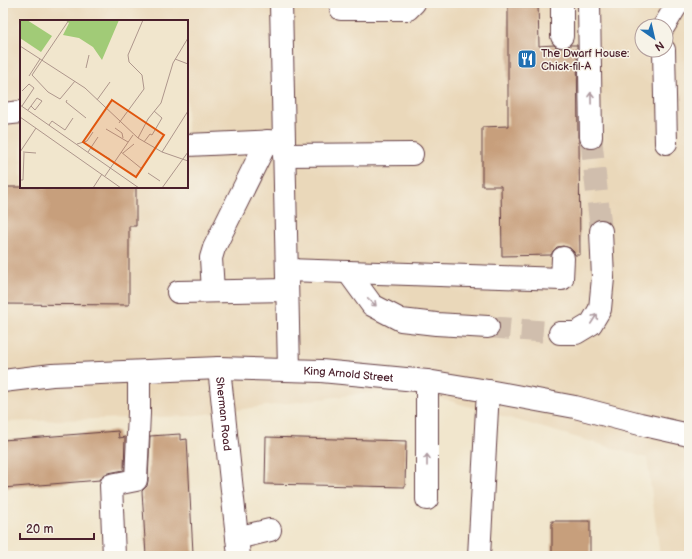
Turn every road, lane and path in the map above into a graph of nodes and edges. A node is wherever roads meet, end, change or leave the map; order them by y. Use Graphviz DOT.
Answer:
graph roads {
  1 [pos="281,3"];
  2 [pos="414,3"];
  3 [pos="562,3"];
  4 [pos="589,3"];
  5 [pos="678,3"];
  6 [pos="341,9"];
  7 [pos="669,18"];
  8 [pos="562,36"];
  9 [pos="664,58"];
  10 [pos="20,112"];
  11 [pos="3,114"];
  12 [pos="591,137"];
  13 [pos="666,143"];
  14 [pos="188,145"];
  15 [pos="278,146"];
  16 [pos="412,154"];
  17 [pos="601,231"];
  18 [pos="563,258"];
  19 [pos="348,272"];
  20 [pos="287,280"];
  21 [pos="213,290"];
  22 [pos="178,292"];
  23 [pos="488,326"];
  24 [pos="560,333"];
  25 [pos="220,368"];
  26 [pos="289,370"];
  27 [pos="139,372"];
  28 [pos="3,381"];
  29 [pos="427,381"];
  30 [pos="488,391"];
  31 [pos="689,436"];
  32 [pos="427,499"];
  33 [pos="270,530"];
  34 [pos="238,547"];
  35 [pos="114,556"];
  36 [pos="479,556"];
  1 -- 15 [label="street"];
  2 -- 6 [label="street"];
  3 -- 8 [label="street"];
  12 -- 4 [label="street, one-way"];
  5 -- 7 [label="street"];
  9 -- 13 [label="street"];
  10 -- 11 [label="street"];
  14 -- 15 [label="street"];
  15 -- 16 [label="street"];
  15 -- 20 [label="street"];
  15 -- 21 [label="street"];
  24 -- 17 [label="street, one-way"];
  18 -- 19 [label="street"];
  19 -- 20 [label="street"];
  19 -- 23 [label="street, one-way"];
  20 -- 21 [label="street"];
  20 -- 26 [label="street"];
  21 -- 22 [label="street"];
  25 -- 26 [label="street, King Arnold Street"];
  25 -- 27 [label="street, King Arnold Street"];
  25 -- 34 [label="street, Sherman Road"];
  26 -- 29 [label="street, King Arnold Street"];
  27 -- 28 [label="street, King Arnold Street"];
  27 -- 35 [label="street"];
  29 -- 30 [label="street, King Arnold Street"];
  32 -- 29 [label="street, one-way"];
  30 -- 31 [label="street, King Arnold Street"];
  30 -- 36 [label="street"];
  33 -- 34 [label="street"];
}
